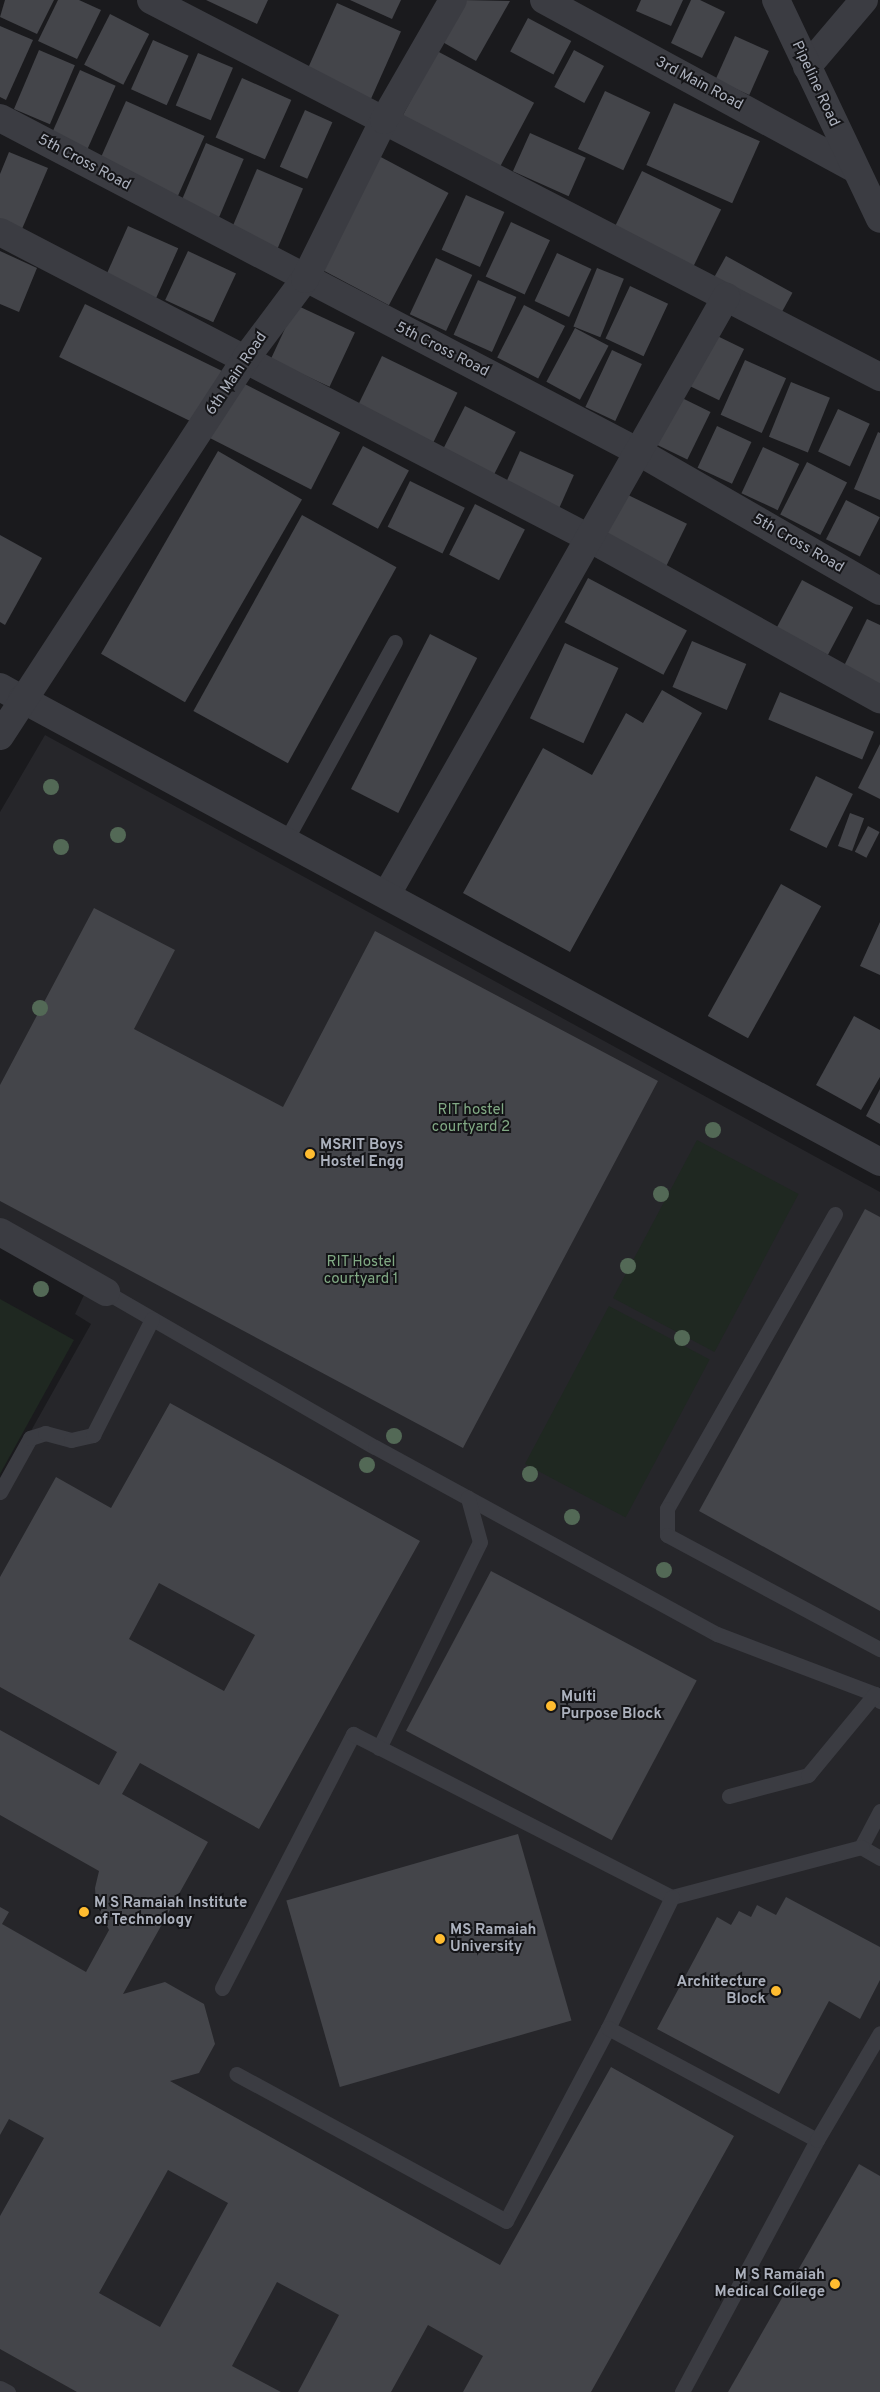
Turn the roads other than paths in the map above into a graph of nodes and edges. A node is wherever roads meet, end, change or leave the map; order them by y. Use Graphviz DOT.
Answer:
graph roads {
  1 [pos="151,0"];
  2 [pos="453,0"];
  3 [pos="544,0"];
  4 [pos="776,0"];
  5 [pos="864,0"];
  6 [pos="807,67"];
  7 [pos="0,118"];
  8 [pos="384,120"];
  9 [pos="854,168"];
  10 [pos="880,219"];
  11 [pos="0,232"];
  12 [pos="305,279"];
  13 [pos="726,297"];
  14 [pos="246,358"];
  15 [pos="880,377"];
  16 [pos="638,452"];
  17 [pos="589,538"];
  18 [pos="880,591"];
  19 [pos="395,642"];
  20 [pos="11,693"];
  21 [pos="880,699"];
  22 [pos="2,729"];
  23 [pos="286,840"];
  24 [pos="387,894"];
  25 [pos="880,1162"];
  26 [pos="835,1214"];
  27 [pos="0,1232"];
  28 [pos="106,1292"];
  29 [pos="152,1319"];
  30 [pos="0,1492"];
  31 [pos="468,1498"];
  32 [pos="880,1649"];
  33 [pos="878,1698"];
  34 [pos="379,1748"];
  35 [pos="729,1796"];
  36 [pos="880,1811"];
  37 [pos="861,1847"];
  38 [pos="880,1858"];
  39 [pos="672,1897"];
  40 [pos="222,1988"];
  41 [pos="608,2028"];
  42 [pos="880,2033"];
  43 [pos="236,2074"];
  44 [pos="817,2140"];
  45 [pos="0,2388"];
  46 [pos="8,2392"];
  47 [pos="682,2392"];
  1 -- 8 [label="street"];
  2 -- 8 [label="street, 6th Main Road"];
  3 -- 9 [label="street, 3rd Main Road"];
  4 -- 6 [label="street, Pipeline Road"];
  5 -- 6 [label="street"];
  6 -- 9 [label="street, Pipeline Road"];
  7 -- 12 [label="street, 5th Cross Road"];
  8 -- 12 [label="street, 6th Main Road"];
  8 -- 13 [label="street"];
  9 -- 10 [label="street, Pipeline Road"];
  11 -- 14 [label="street"];
  12 -- 14 [label="street, 6th Main Road"];
  12 -- 16 [label="street, 5th Cross Road"];
  13 -- 15 [label="street"];
  13 -- 16 [label="street"];
  14 -- 17 [label="street"];
  14 -- 20 [label="street, 6th Main Road"];
  16 -- 17 [label="street"];
  16 -- 18 [label="street, 5th Cross Road"];
  17 -- 21 [label="street"];
  17 -- 24 [label="street"];
  19 -- 23 [label="lane"];
  20 -- 22 [label="street, 6th Main Road"];
  20 -- 23 [label="street"];
  23 -- 24 [label="street"];
  24 -- 25 [label="street"];
  26 -- 32 [label="lane"];
  27 -- 28 [label="street"];
  28 -- 29 [label="lane"];
  29 -- 30 [label="lane"];
  29 -- 31 [label="lane"];
  31 -- 33 [label="lane"];
  31 -- 34 [label="lane"];
  33 -- 35 [label="lane"];
  34 -- 39 [label="lane"];
  34 -- 40 [label="lane"];
  36 -- 37 [label="lane"];
  37 -- 38 [label="lane"];
  37 -- 39 [label="lane"];
  39 -- 41 [label="lane"];
  41 -- 43 [label="lane"];
  41 -- 44 [label="lane"];
  42 -- 44 [label="lane"];
  44 -- 47 [label="lane"];
  45 -- 46 [label="lane"];
}
